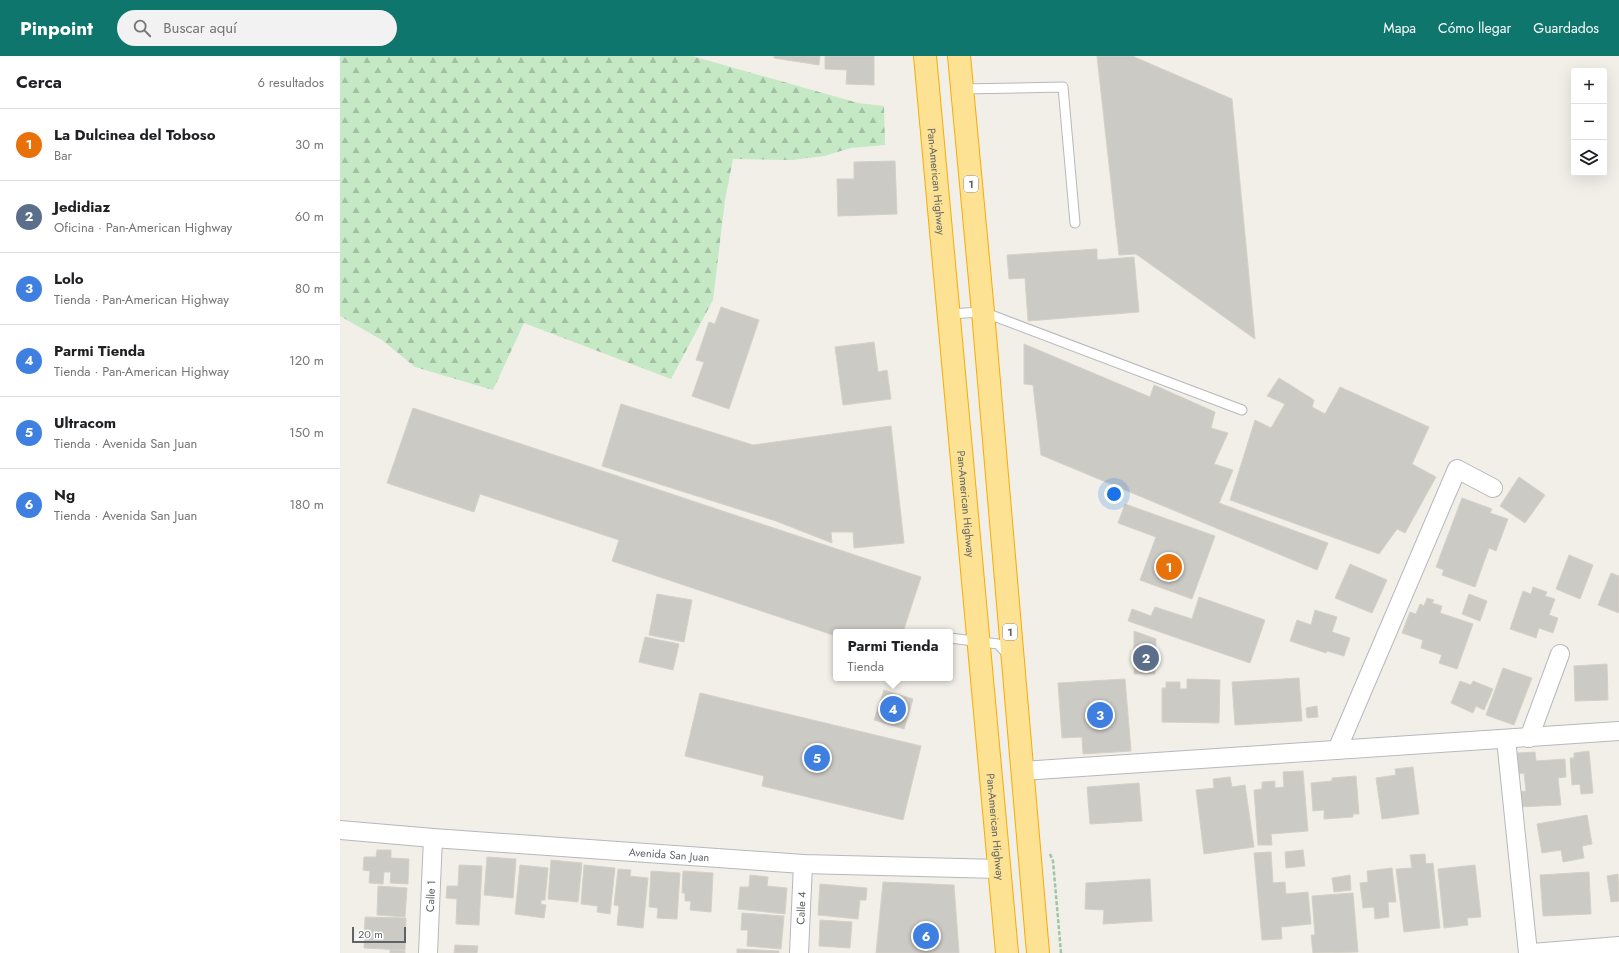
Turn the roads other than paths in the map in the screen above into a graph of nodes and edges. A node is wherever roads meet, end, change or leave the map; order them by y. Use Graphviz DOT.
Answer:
graph roads {
  1 [pos="924,56"];
  2 [pos="959,56"];
  3 [pos="962,89"];
  4 [pos="1075,223"];
  5 [pos="983,312"];
  6 [pos="948,314"];
  7 [pos="1242,410"];
  8 [pos="1493,488"];
  9 [pos="953,638"];
  10 [pos="979,640"];
  11 [pos="1560,654"];
  12 [pos="1012,659"];
  13 [pos="1619,731"];
  14 [pos="1529,738"];
  15 [pos="1506,739"];
  16 [pos="1337,750"];
  17 [pos="1022,771"];
  18 [pos="340,830"];
  19 [pos="433,838"];
  20 [pos="803,864"];
  21 [pos="999,869"];
  22 [pos="1002,894"];
  23 [pos="1619,946"];
  24 [pos="428,953"];
  25 [pos="799,953"];
  26 [pos="1007,953"];
  27 [pos="1018,953"];
  28 [pos="1038,953"];
  29 [pos="1528,953"];
  30 [pos="1532,953"];
  1 -- 6 [label="highway, Pan-American Highway"];
  2 -- 3 [label="highway, 1"];
  3 -- 4 [label="lane"];
  3 -- 5 [label="highway, 1"];
  5 -- 6 [label="lane"];
  5 -- 7 [label="lane"];
  5 -- 12 [label="highway, 1"];
  6 -- 10 [label="highway, Pan-American Highway"];
  8 -- 16 [label="street"];
  9 -- 10 [label="lane"];
  10 -- 12 [label="lane"];
  10 -- 21 [label="highway, Pan-American Highway"];
  11 -- 14 [label="street"];
  12 -- 17 [label="highway, 1"];
  13 -- 14 [label="street"];
  14 -- 15 [label="street"];
  15 -- 16 [label="street"];
  15 -- 29 [label="street"];
  16 -- 17 [label="street"];
  17 -- 28 [label="highway, 1"];
  18 -- 19 [label="street, Avenida San Juan"];
  19 -- 20 [label="street, Avenida San Juan"];
  19 -- 24 [label="street, Calle 1"];
  20 -- 21 [label="street, Avenida San Juan"];
  20 -- 25 [label="street, Calle 4"];
  21 -- 22 [label="highway, Pan-American Highway"];
  22 -- 26 [label="highway, Pan-American Highway"];
  22 -- 27 [label="highway"];
  23 -- 30 [label="street"];
}
